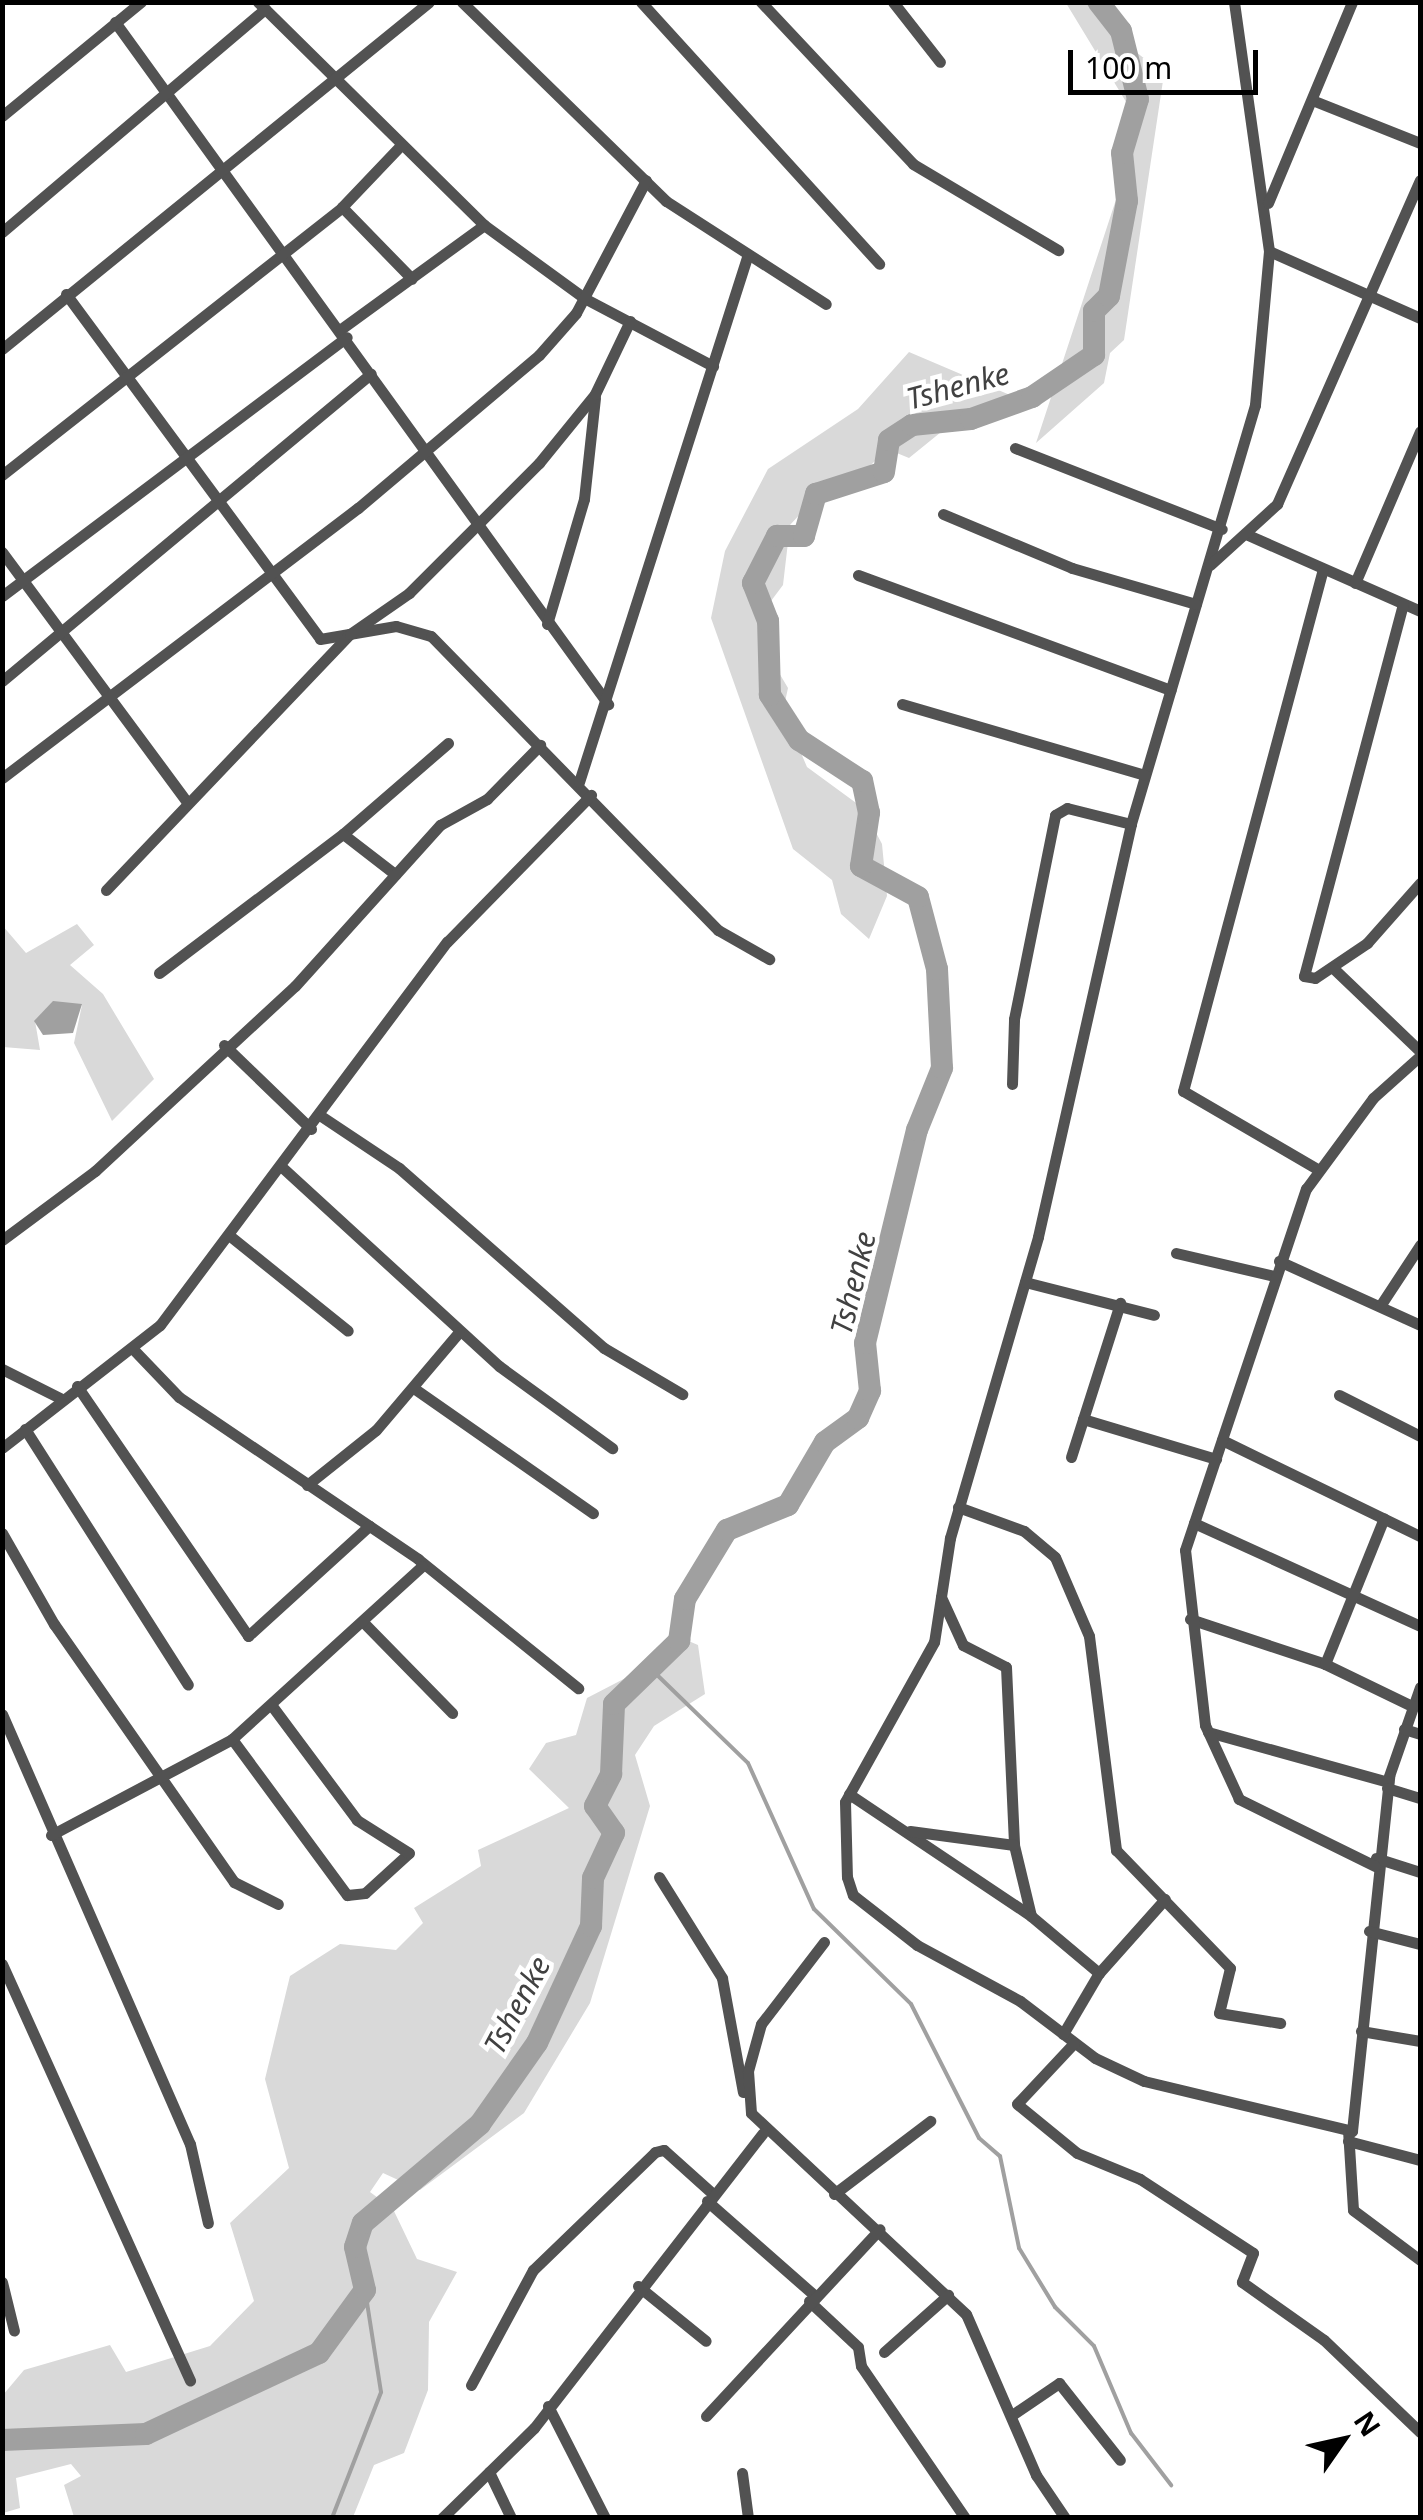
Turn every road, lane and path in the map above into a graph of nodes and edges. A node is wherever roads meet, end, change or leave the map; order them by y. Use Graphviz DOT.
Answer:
graph roads {
  1 [pos="141,2"];
  2 [pos="462,2"];
  3 [pos="641,2"];
  4 [pos="761,2"];
  5 [pos="893,2"];
  6 [pos="1234,2"];
  7 [pos="1352,2"];
  8 [pos="426,4"];
  9 [pos="262,6"];
  10 [pos="115,22"];
  11 [pos="940,62"];
  12 [pos="334,80"];
  13 [pos="172,95"];
  14 [pos="1312,100"];
  15 [pos="2,116"];
  16 [pos="1420,143"];
  17 [pos="401,145"];
  18 [pos="226,172"];
  19 [pos="646,180"];
  20 [pos="1420,180"];
  21 [pos="1266,206"];
  22 [pos="342,207"];
  23 [pos="1406,215"];
  24 [pos="1420,221"];
  25 [pos="484,225"];
  26 [pos="2,232"];
  27 [pos="286,248"];
  28 [pos="1058,250"];
  29 [pos="1268,250"];
  30 [pos="748,254"];
  31 [pos="879,264"];
  32 [pos="412,279"];
  33 [pos="66,294"];
  34 [pos="1373,296"];
  35 [pos="584,298"];
  36 [pos="826,304"];
  37 [pos="1420,318"];
  38 [pos="630,321"];
  39 [pos="344,333"];
  40 [pos="2,348"];
  41 [pos="713,366"];
  42 [pos="372,374"];
  43 [pos="119,377"];
  44 [pos="595,394"];
  45 [pos="1420,431"];
  46 [pos="1015,448"];
  47 [pos="424,452"];
  48 [pos="181,460"];
  49 [pos="2,475"];
  50 [pos="216,507"];
  51 [pos="943,514"];
  52 [pos="478,528"];
  53 [pos="1222,530"];
  54 [pos="1248,535"];
  55 [pos="2,552"];
  56 [pos="1207,567"];
  57 [pos="1324,569"];
  58 [pos="858,575"];
  59 [pos="269,576"];
  60 [pos="22,582"];
  61 [pos="1355,584"];
  62 [pos="2,596"];
  63 [pos="1196,604"];
  64 [pos="1403,604"];
  65 [pos="1420,610"];
  66 [pos="547,624"];
  67 [pos="58,632"];
  68 [pos="350,634"];
  69 [pos="2,681"];
  70 [pos="1171,690"];
  71 [pos="107,703"];
  72 [pos="608,704"];
  73 [pos="902,704"];
  74 [pos="448,744"];
  75 [pos="540,745"];
  76 [pos="1145,774"];
  77 [pos="2,778"];
  78 [pos="578,782"];
  79 [pos="591,795"];
  80 [pos="186,802"];
  81 [pos="1131,824"];
  82 [pos="342,834"];
  83 [pos="396,874"];
  84 [pos="1420,883"];
  85 [pos="106,890"];
  86 [pos="769,958"];
  87 [pos="1333,968"];
  88 [pos="158,973"];
  89 [pos="224,1045"];
  90 [pos="1420,1054"];
  91 [pos="1012,1084"];
  92 [pos="321,1116"];
  93 [pos="311,1129"];
  94 [pos="284,1168"];
  95 [pos="1319,1170"];
  96 [pos="230,1236"];
  97 [pos="2,1240"];
  98 [pos="1420,1245"];
  99 [pos="1176,1253"];
  100 [pos="1279,1261"];
  101 [pos="1274,1276"];
  102 [pos="1024,1282"];
  103 [pos="1120,1302"];
  104 [pos="1380,1306"];
  105 [pos="1154,1315"];
  106 [pos="1420,1326"];
  107 [pos="348,1331"];
  108 [pos="459,1332"];
  109 [pos="132,1348"];
  110 [pos="2,1369"];
  111 [pos="77,1386"];
  112 [pos="415,1389"];
  113 [pos="682,1394"];
  114 [pos="1339,1395"];
  115 [pos="60,1398"];
  116 [pos="1082,1419"];
  117 [pos="24,1429"];
  118 [pos="1420,1436"];
  119 [pos="1222,1440"];
  120 [pos="2,1448"];
  121 [pos="612,1448"];
  122 [pos="1070,1457"];
  123 [pos="1216,1459"];
  124 [pos="307,1485"];
  125 [pos="958,1507"];
  126 [pos="593,1513"];
  127 [pos="1384,1518"];
  128 [pos="1194,1522"];
  129 [pos="369,1526"];
  130 [pos="2,1533"];
  131 [pos="1420,1536"];
  132 [pos="422,1566"];
  133 [pos="940,1592"];
  134 [pos="1353,1594"];
  135 [pos="1190,1618"];
  136 [pos="364,1623"];
  137 [pos="1420,1626"];
  138 [pos="1325,1664"];
  139 [pos="188,1685"];
  140 [pos="1420,1687"];
  141 [pos="578,1688"];
  142 [pos="272,1706"];
  143 [pos="1412,1706"];
  144 [pos="452,1713"];
  145 [pos="2,1714"];
  146 [pos="1404,1729"];
  147 [pos="1208,1732"];
  148 [pos="1420,1734"];
  149 [pos="232,1738"];
  150 [pos="160,1776"];
  151 [pos="1388,1785"];
  152 [pos="849,1794"];
  153 [pos="1420,1798"];
  154 [pos="910,1832"];
  155 [pos="50,1835"];
  156 [pos="1014,1845"];
  157 [pos="1376,1862"];
  158 [pos="1420,1872"];
  159 [pos="658,1877"];
  160 [pos="1165,1898"];
  161 [pos="278,1904"];
  162 [pos="1032,1916"];
  163 [pos="1370,1931"];
  164 [pos="824,1942"];
  165 [pos="1420,1944"];
  166 [pos="2,1964"];
  167 [pos="1098,1973"];
  168 [pos="1280,2024"];
  169 [pos="1361,2031"];
  170 [pos="1063,2034"];
  171 [pos="1420,2041"];
  172 [pos="1074,2043"];
  173 [pos="751,2113"];
  174 [pos="930,2120"];
  175 [pos="763,2132"];
  176 [pos="1348,2135"];
  177 [pos="1420,2160"];
  178 [pos="834,2194"];
  179 [pos="710,2197"];
  180 [pos="208,2222"];
  181 [pos="880,2229"];
  182 [pos="1420,2260"];
  183 [pos="2,2282"];
  184 [pos="638,2286"];
  185 [pos="948,2295"];
  186 [pos="812,2298"];
  187 [pos="14,2331"];
  188 [pos="706,2341"];
  189 [pos="884,2352"];
  190 [pos="190,2381"];
  191 [pos="471,2385"];
  192 [pos="548,2406"];
  193 [pos="1012,2415"];
  194 [pos="706,2416"];
  195 [pos="1420,2432"];
  196 [pos="1120,2460"];
  197 [pos="489,2472"];
  198 [pos="742,2474"];
  199 [pos="442,2518"];
  200 [pos="510,2518"];
  201 [pos="604,2518"];
  202 [pos="748,2518"];
  203 [pos="965,2518"];
  204 [pos="1065,2518"];
  1 -- 10 [label="street"];
  2 -- 19 [label="street"];
  3 -- 31 [label="street"];
  4 -- 28 [label="street"];
  5 -- 11 [label="street"];
  6 -- 21 [label="street"];
  7 -- 14 [label="street"];
  8 -- 12 [label="street"];
  9 -- 12 [label="street"];
  9 -- 13 [label="street"];
  10 -- 13 [label="street"];
  10 -- 15 [label="street"];
  12 -- 17 [label="street"];
  12 -- 18 [label="street"];
  13 -- 18 [label="street"];
  13 -- 26 [label="street"];
  14 -- 16 [label="street"];
  14 -- 21 [label="street"];
  17 -- 22 [label="street"];
  17 -- 25 [label="street"];
  18 -- 27 [label="street"];
  18 -- 33 [label="street"];
  19 -- 30 [label="street"];
  19 -- 35 [label="street"];
  20 -- 23 [label="street"];
  21 -- 29 [label="street"];
  22 -- 27 [label="street"];
  22 -- 32 [label="street"];
  23 -- 24 [label="street"];
  23 -- 34 [label="street"];
  25 -- 32 [label="street"];
  25 -- 35 [label="street"];
  27 -- 39 [label="street"];
  27 -- 43 [label="street"];
  29 -- 34 [label="street"];
  29 -- 53 [label="street"];
  30 -- 36 [label="street"];
  30 -- 41 [label="street"];
  32 -- 39 [label="street"];
  33 -- 40 [label="street"];
  33 -- 43 [label="street"];
  34 -- 37 [label="street"];
  34 -- 54 [label="street"];
  35 -- 38 [label="street"];
  35 -- 47 [label="street"];
  38 -- 41 [label="street"];
  38 -- 44 [label="street"];
  39 -- 42 [label="street"];
  39 -- 48 [label="street"];
  41 -- 72 [label="street"];
  42 -- 47 [label="street"];
  42 -- 50 [label="street"];
  43 -- 48 [label="street"];
  43 -- 49 [label="street"];
  44 -- 52 [label="street"];
  44 -- 66 [label="street"];
  45 -- 61 [label="street"];
  46 -- 53 [label="street"];
  47 -- 52 [label="street"];
  47 -- 59 [label="street"];
  48 -- 50 [label="street"];
  48 -- 60 [label="street"];
  50 -- 59 [label="street"];
  50 -- 67 [label="street"];
  51 -- 63 [label="street"];
  52 -- 66 [label="street"];
  52 -- 68 [label="street"];
  53 -- 56 [label="street"];
  54 -- 56 [label="street"];
  54 -- 57 [label="street"];
  55 -- 60 [label="street"];
  56 -- 63 [label="street"];
  57 -- 61 [label="street"];
  57 -- 95 [label="street"];
  58 -- 70 [label="street"];
  59 -- 68 [label="street"];
  59 -- 71 [label="street"];
  60 -- 62 [label="street"];
  60 -- 67 [label="street"];
  61 -- 64 [label="street"];
  63 -- 70 [label="street"];
  64 -- 65 [label="street"];
  64 -- 87 [label="street"];
  66 -- 72 [label="street"];
  67 -- 69 [label="street"];
  67 -- 71 [label="street"];
  68 -- 75 [label="street"];
  68 -- 80 [label="street"];
  70 -- 76 [label="street"];
  71 -- 77 [label="street"];
  71 -- 80 [label="street"];
  72 -- 78 [label="street"];
  73 -- 76 [label="street"];
  74 -- 82 [label="street"];
  75 -- 78 [label="street"];
  75 -- 83 [label="street"];
  76 -- 81 [label="street"];
  78 -- 79 [label="street"];
  79 -- 86 [label="street"];
  79 -- 92 [label="street"];
  80 -- 85 [label="street"];
  81 -- 91 [label="street"];
  81 -- 102 [label="street"];
  82 -- 83 [label="street"];
  82 -- 88 [label="street"];
  83 -- 89 [label="street"];
  84 -- 87 [label="street"];
  87 -- 90 [label="street"];
  89 -- 93 [label="street"];
  89 -- 97 [label="street"];
  90 -- 95 [label="street"];
  92 -- 93 [label="street"];
  92 -- 113 [label="street"];
  93 -- 94 [label="street"];
  94 -- 96 [label="street"];
  94 -- 108 [label="street"];
  95 -- 100 [label="street"];
  96 -- 107 [label="street"];
  96 -- 109 [label="street"];
  98 -- 104 [label="street"];
  99 -- 101 [label="street"];
  100 -- 101 [label="street"];
  100 -- 104 [label="street"];
  101 -- 119 [label="street"];
  102 -- 103 [label="street"];
  102 -- 125 [label="street"];
  103 -- 105 [label="street"];
  103 -- 116 [label="street"];
  104 -- 106 [label="street"];
  108 -- 112 [label="street"];
  108 -- 121 [label="street"];
  109 -- 111 [label="street"];
  109 -- 124 [label="street"];
  110 -- 115 [label="street"];
  111 -- 115 [label="street"];
  111 -- 129 [label="street"];
  112 -- 124 [label="street"];
  112 -- 126 [label="street"];
  114 -- 118 [label="street"];
  115 -- 117 [label="street"];
  116 -- 122 [label="street"];
  116 -- 123 [label="street"];
  117 -- 120 [label="street"];
  117 -- 139 [label="street"];
  119 -- 123 [label="street"];
  119 -- 127 [label="street"];
  123 -- 128 [label="street"];
  124 -- 129 [label="street"];
  125 -- 133 [label="street"];
  125 -- 160 [label="street"];
  127 -- 131 [label="street"];
  127 -- 134 [label="street"];
  128 -- 134 [label="street"];
  128 -- 135 [label="street"];
  129 -- 132 [label="street"];
  130 -- 150 [label="street"];
  132 -- 136 [label="street"];
  132 -- 141 [label="street"];
  133 -- 152 [label="street"];
  133 -- 156 [label="street"];
  134 -- 137 [label="street"];
  134 -- 138 [label="street"];
  135 -- 138 [label="street"];
  135 -- 147 [label="street"];
  136 -- 142 [label="street"];
  136 -- 144 [label="street"];
  138 -- 143 [label="street"];
  140 -- 143 [label="street"];
  142 -- 149 [label="street"];
  142 -- 149 [label="street"];
  143 -- 146 [label="street"];
  145 -- 155 [label="street"];
  146 -- 148 [label="street"];
  146 -- 151 [label="street"];
  147 -- 151 [label="street"];
  147 -- 157 [label="street"];
  149 -- 150 [label="street"];
  150 -- 155 [label="street"];
  150 -- 161 [label="street"];
  151 -- 153 [label="street"];
  151 -- 157 [label="street"];
  152 -- 154 [label="street"];
  152 -- 170 [label="street"];
  154 -- 156 [label="street"];
  154 -- 162 [label="street"];
  155 -- 180 [label="street"];
  156 -- 162 [label="street"];
  157 -- 158 [label="street"];
  157 -- 163 [label="street"];
  159 -- 173 [label="street"];
  160 -- 167 [label="street"];
  160 -- 168 [label="street"];
  162 -- 167 [label="street"];
  163 -- 165 [label="street"];
  163 -- 169 [label="street"];
  164 -- 173 [label="street"];
  166 -- 190 [label="street"];
  167 -- 170 [label="street"];
  169 -- 171 [label="street"];
  169 -- 176 [label="street"];
  170 -- 172 [label="street"];
  172 -- 176 [label="street"];
  172 -- 195 [label="street"];
  173 -- 175 [label="street"];
  174 -- 178 [label="street"];
  175 -- 178 [label="street"];
  175 -- 179 [label="street"];
  176 -- 177 [label="street"];
  176 -- 182 [label="street"];
  178 -- 181 [label="street"];
  179 -- 184 [label="street"];
  179 -- 186 [label="street"];
  179 -- 191 [label="street"];
  181 -- 185 [label="street"];
  181 -- 186 [label="street"];
  183 -- 187 [label="street"];
  184 -- 188 [label="street"];
  184 -- 192 [label="street"];
  185 -- 189 [label="street"];
  185 -- 193 [label="street"];
  186 -- 194 [label="street"];
  186 -- 203 [label="street"];
  192 -- 197 [label="street"];
  192 -- 201 [label="street"];
  193 -- 196 [label="street"];
  193 -- 204 [label="street"];
  197 -- 199 [label="street"];
  197 -- 200 [label="street"];
  198 -- 202 [label="street"];
}
